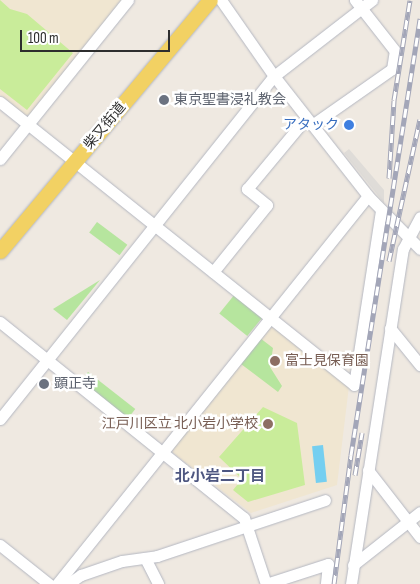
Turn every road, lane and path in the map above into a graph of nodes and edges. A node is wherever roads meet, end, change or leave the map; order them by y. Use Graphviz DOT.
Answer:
graph roads {
  1 [pos="128,0"];
  2 [pos="210,0"];
  3 [pos="221,0"];
  4 [pos="372,0"];
  5 [pos="358,4"];
  6 [pos="274,76"];
  7 [pos="0,102"];
  8 [pos="309,121"];
  9 [pos="28,124"];
  10 [pos="0,159"];
  11 [pos="75,162"];
  12 [pos="368,196"];
  13 [pos="381,210"];
  14 [pos="420,217"];
  15 [pos="155,225"];
  16 [pos="410,237"];
  17 [pos="420,250"];
  18 [pos="0,251"];
  19 [pos="214,272"];
  20 [pos="270,317"];
  21 [pos="0,322"];
  22 [pos="390,328"];
  23 [pos="47,360"];
  24 [pos="420,366"];
  25 [pos="0,419"];
  26 [pos="162,452"];
  27 [pos="368,470"];
  28 [pos="325,500"];
  29 [pos="420,512"];
  30 [pos="408,522"];
  31 [pos="247,526"];
  32 [pos="420,537"];
  33 [pos="0,546"];
  34 [pos="145,558"];
  35 [pos="353,564"];
  36 [pos="49,584"];
  37 [pos="57,584"];
  38 [pos="68,584"];
  39 [pos="158,584"];
  40 [pos="266,584"];
  41 [pos="326,584"];
  42 [pos="350,584"];
  1 -- 9 [label="street"];
  2 -- 11 [label="main road, 柴又街道"];
  3 -- 6 [label="street"];
  4 -- 5 [label="street"];
  5 -- 6 [label="street"];
  5 -- 8 [label="street"];
  6 -- 8 [label="street"];
  6 -- 15 [label="street"];
  7 -- 9 [label="street"];
  8 -- 12 [label="street"];
  8 -- 19 [label="street"];
  9 -- 10 [label="street"];
  9 -- 11 [label="street"];
  11 -- 15 [label="street"];
  11 -- 18 [label="main road, 柴又街道"];
  12 -- 13 [label="street"];
  12 -- 20 [label="street"];
  13 -- 16 [label="street"];
  13 -- 20 [label="street"];
  14 -- 16 [label="street"];
  15 -- 19 [label="street"];
  15 -- 23 [label="street"];
  16 -- 17 [label="street"];
  16 -- 22 [label="street"];
  19 -- 20 [label="street"];
  20 -- 26 [label="street"];
  21 -- 23 [label="street"];
  22 -- 24 [label="street"];
  22 -- 27 [label="street"];
  23 -- 25 [label="street"];
  23 -- 26 [label="street"];
  26 -- 31 [label="street"];
  26 -- 37 [label="street"];
  27 -- 30 [label="street"];
  27 -- 35 [label="street"];
  28 -- 31 [label="street"];
  29 -- 30 [label="street"];
  30 -- 32 [label="street"];
  30 -- 35 [label="street"];
  31 -- 34 [label="street"];
  31 -- 40 [label="street"];
  33 -- 36 [label="street"];
  34 -- 38 [label="street"];
  34 -- 39 [label="street"];
  35 -- 42 [label="street"];
  40 -- 41 [label="street"];
}
